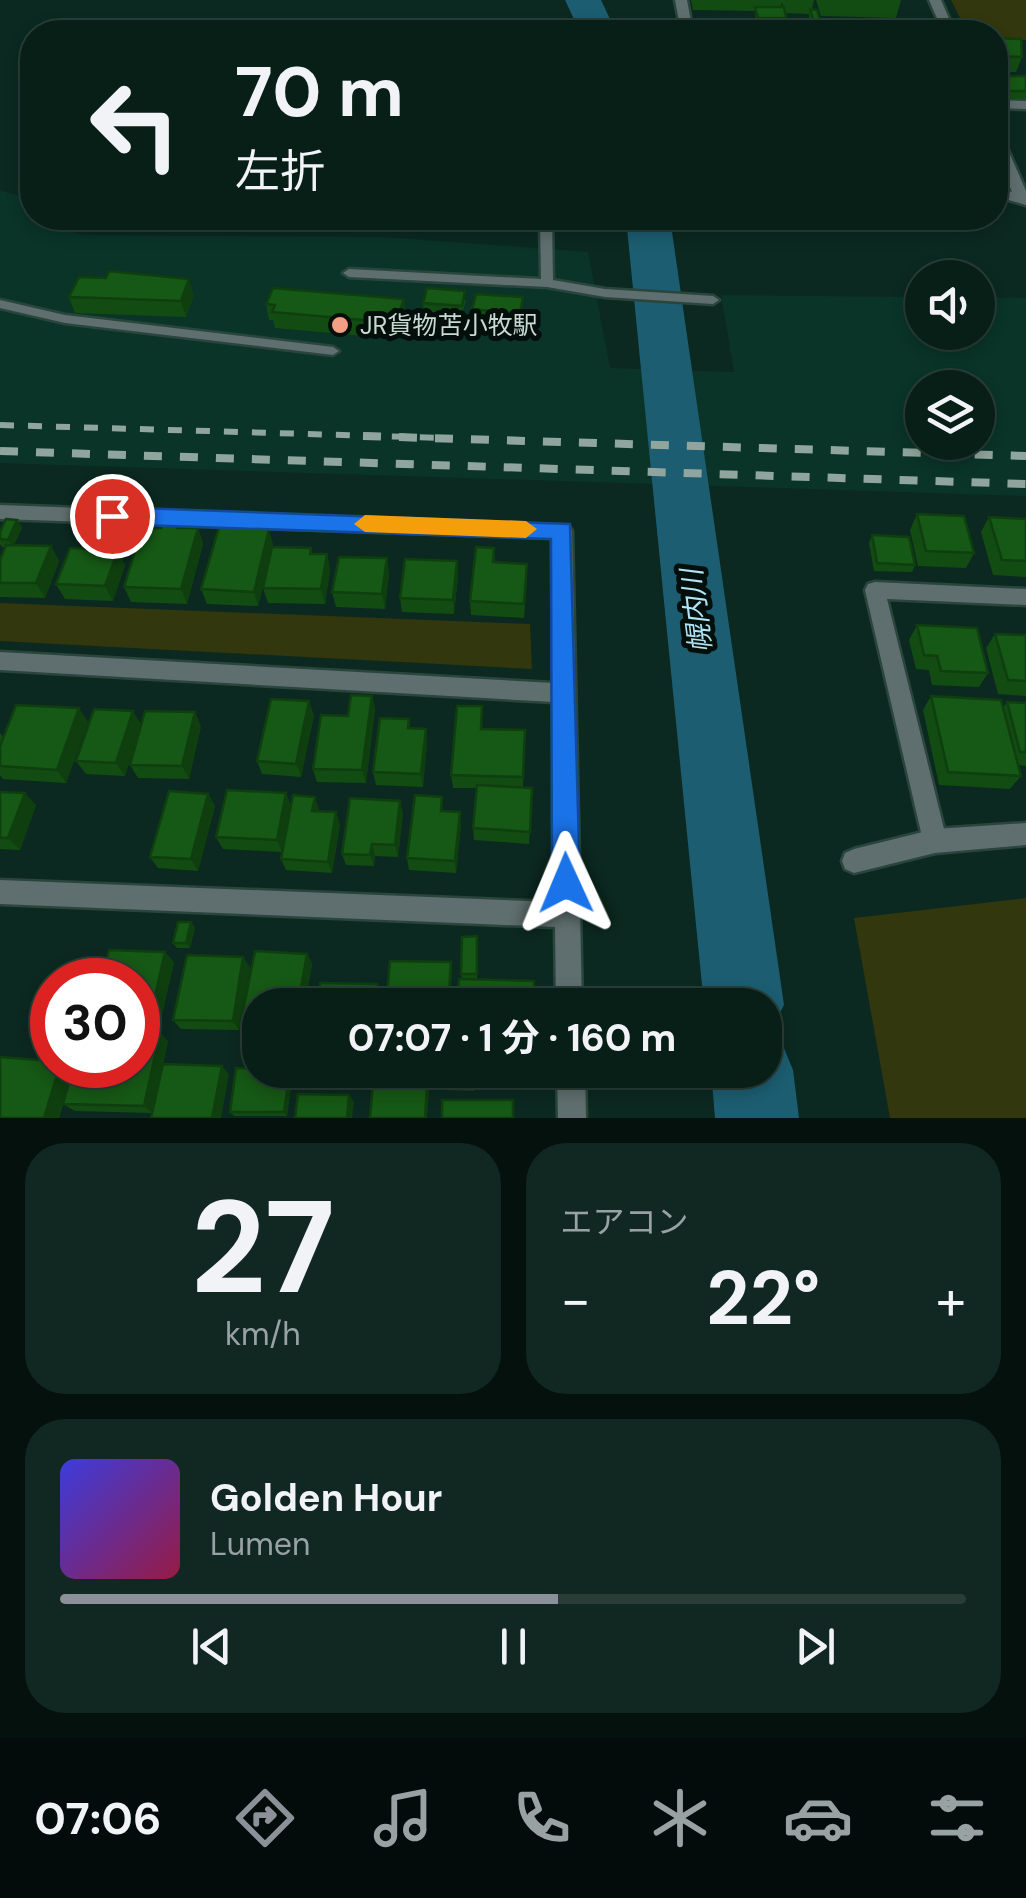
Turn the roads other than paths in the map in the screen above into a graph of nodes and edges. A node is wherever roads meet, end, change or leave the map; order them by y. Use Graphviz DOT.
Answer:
graph roads {
  1 [pos="1008,164"];
  2 [pos="1025,201"];
  3 [pos="546,230"];
  4 [pos="349,273"];
  5 [pos="547,282"];
  6 [pos="713,300"];
  7 [pos="0,304"];
  8 [pos="333,351"];
  9 [pos="0,512"];
  10 [pos="1026,597"];
  11 [pos="0,661"];
  12 [pos="563,693"];
  13 [pos="1026,834"];
  14 [pos="936,841"];
  15 [pos="854,860"];
  16 [pos="0,892"];
  17 [pos="567,914"];
  18 [pos="569,988"];
  19 [pos="571,1088"];
  20 [pos="572,1118"];
  1 -- 2 [label="street"];
  3 -- 5 [label="lane"];
  4 -- 5 [label="lane"];
  5 -- 6 [label="lane"];
  7 -- 8 [label="lane"];
  9 -- 12 [label="street"];
  10 -- 14 [label="street"];
  11 -- 12 [label="street"];
  12 -- 17 [label="street"];
  13 -- 14 [label="street"];
  14 -- 15 [label="street"];
  16 -- 17 [label="street"];
  17 -- 18 [label="street"];
  19 -- 20 [label="street"];
}
